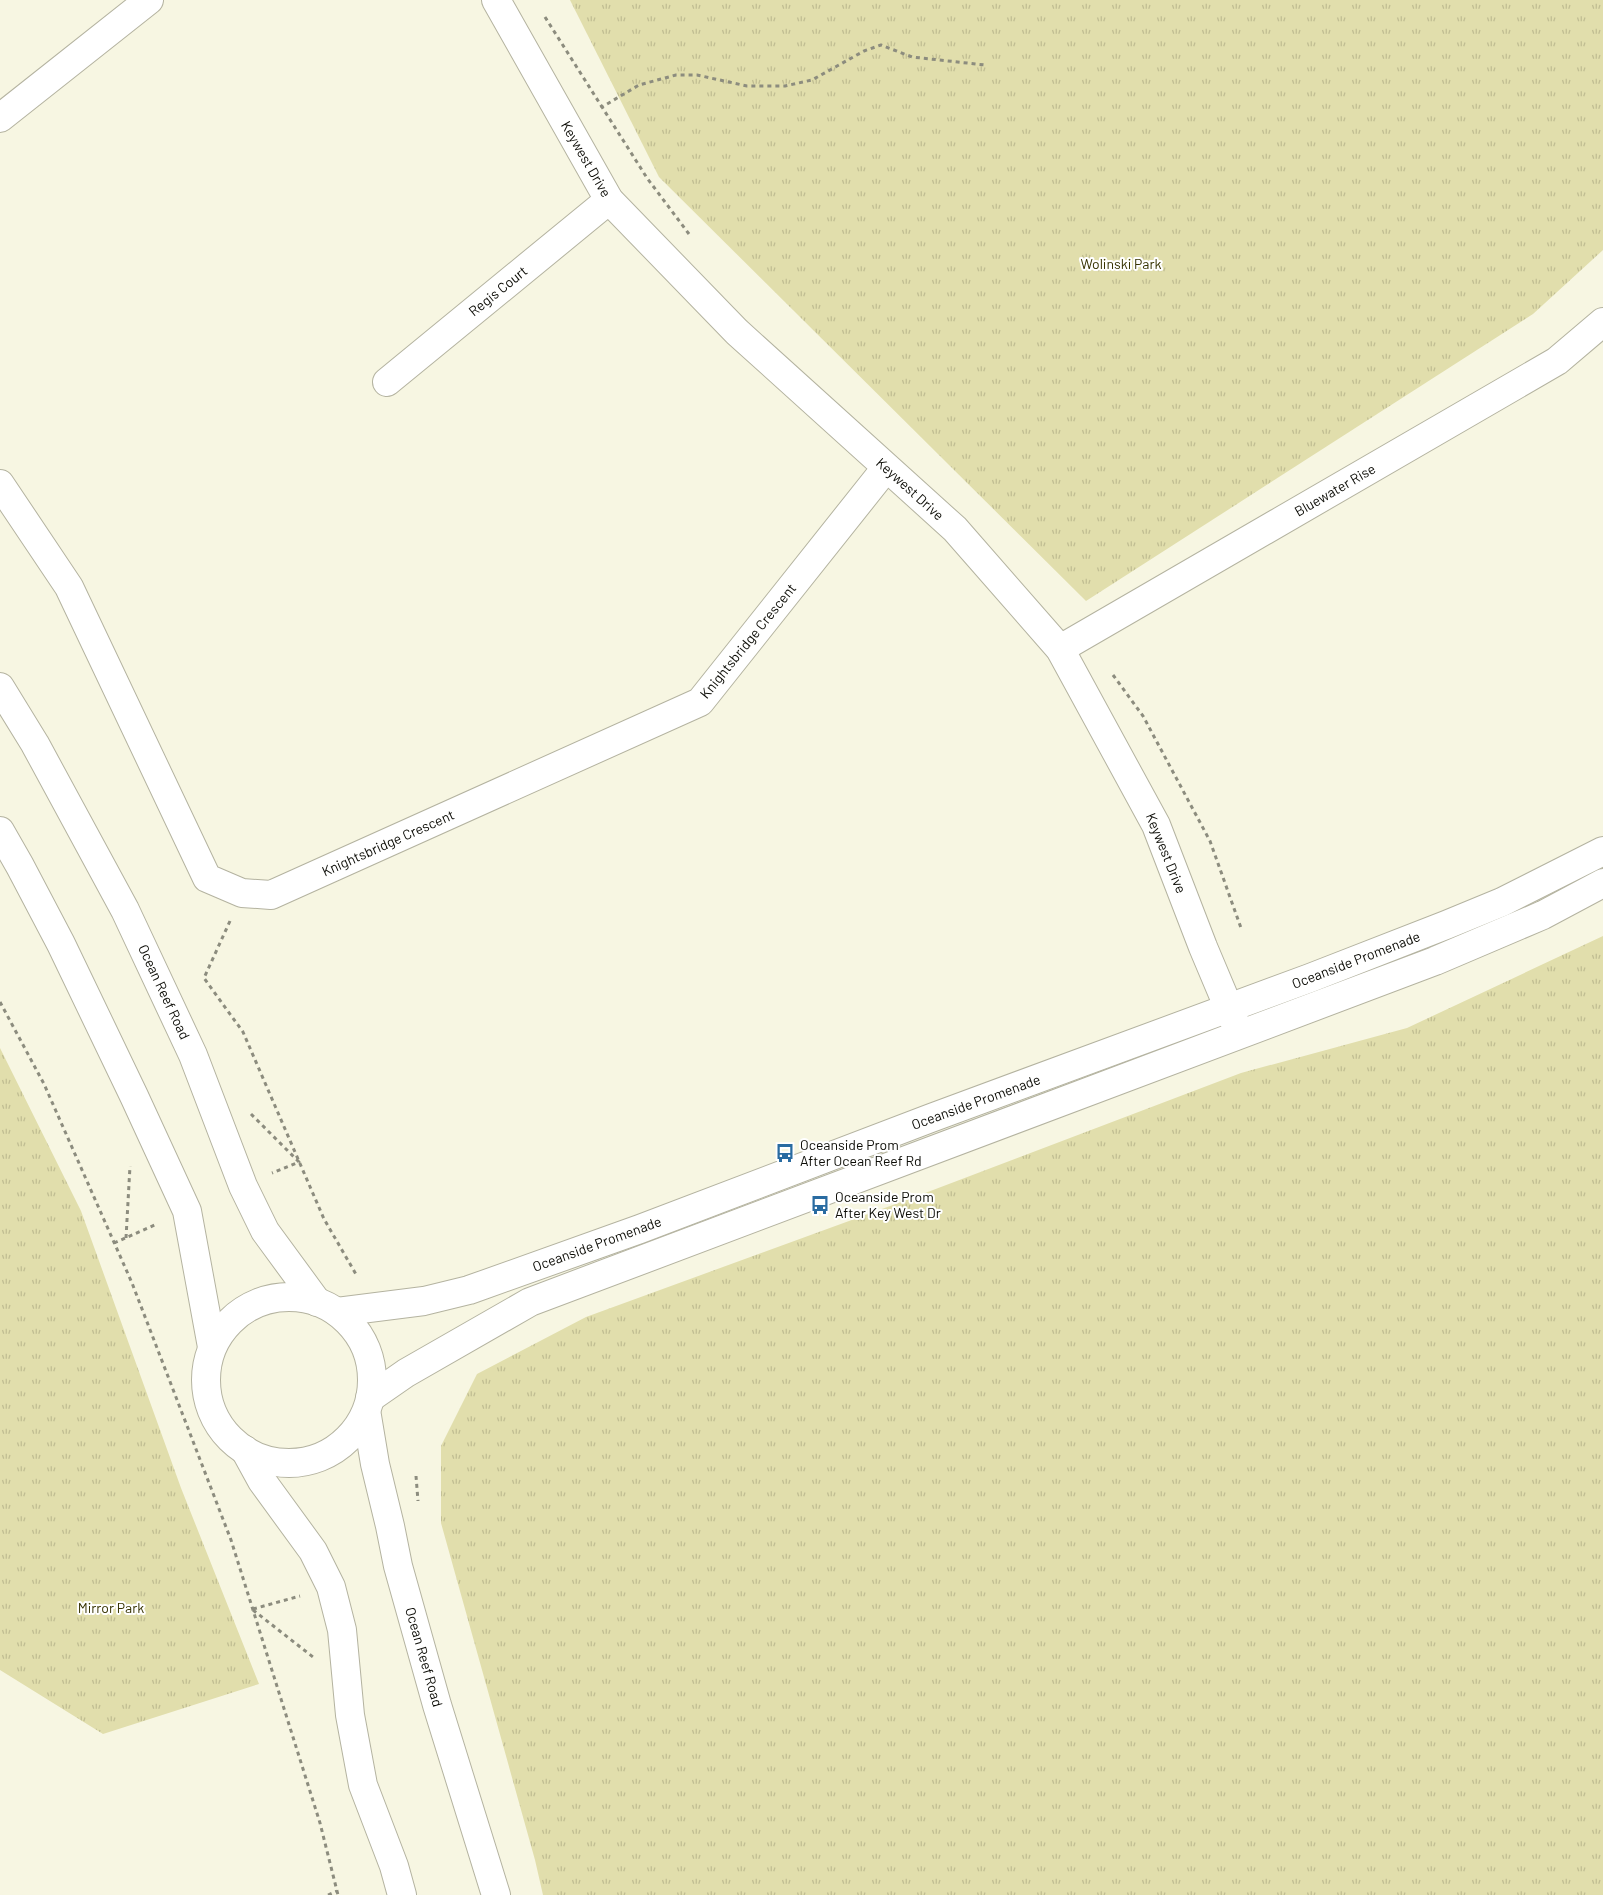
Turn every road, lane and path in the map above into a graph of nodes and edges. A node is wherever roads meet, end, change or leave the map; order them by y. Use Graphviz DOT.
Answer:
graph roads {
  1 [pos="149,0"];
  2 [pos="496,0"];
  3 [pos="540,11"];
  4 [pos="985,65"];
  5 [pos="602,107"];
  6 [pos="0,118"];
  7 [pos="609,200"];
  8 [pos="693,240"];
  9 [pos="1603,322"];
  10 [pos="387,382"];
  11 [pos="886,468"];
  12 [pos="0,484"];
  13 [pos="1083,636"];
  14 [pos="1060,649"];
  15 [pos="0,687"];
  16 [pos="0,831"];
  17 [pos="1603,851"];
  18 [pos="1603,883"];
  19 [pos="242,893"];
  20 [pos="1241,928"];
  21 [pos="0,1002"];
  22 [pos="1228,1007"];
  23 [pos="1240,1035"];
  24 [pos="366,1277"];
  25 [pos="327,1307"];
  26 [pos="212,1347"];
  27 [pos="369,1407"];
  28 [pos="245,1450"];
  29 [pos="253,1609"];
  30 [pos="347,1683"];
  31 [pos="337,1893"];
  32 [pos="328,1895"];
  33 [pos="402,1895"];
  34 [pos="496,1895"];
  1 -- 6 [label="main road"];
  2 -- 7 [label="main road, Keywest Drive"];
  3 -- 5 [label="path"];
  4 -- 5 [label="path"];
  5 -- 8 [label="path"];
  7 -- 10 [label="main road, Regis Court"];
  7 -- 11 [label="main road, Keywest Drive"];
  9 -- 13 [label="main road, Bluewater Rise"];
  11 -- 14 [label="main road, Keywest Drive"];
  11 -- 19 [label="main road, Knightsbridge Crescent"];
  12 -- 19 [label="main road, Knightsbridge Crescent"];
  13 -- 14 [label="main road, Bluewater Rise"];
  13 -- 20 [label="path"];
  14 -- 22 [label="main road, Keywest Drive"];
  15 -- 25 [label="main road, Ocean Reef Road"];
  16 -- 26 [label="main road"];
  17 -- 22 [label="main road, Oceanside Promenade"];
  18 -- 23 [label="main road, Oceanside Promenade"];
  19 -- 24 [label="path"];
  21 -- 29 [label="path"];
  22 -- 23 [label="main road, Keywest Drive"];
  22 -- 25 [label="main road, Oceanside Promenade"];
  23 -- 27 [label="main road, Oceanside Promenade"];
  25 -- 26 [label="main road"];
  25 -- 27 [label="main road"];
  26 -- 28 [label="main road"];
  27 -- 28 [label="main road"];
  27 -- 34 [label="main road, Ocean Reef Road"];
  28 -- 30 [label="main road"];
  29 -- 30 [label="path"];
  29 -- 31 [label="path"];
  30 -- 33 [label="main road"];
  31 -- 32 [label="path"];
}
